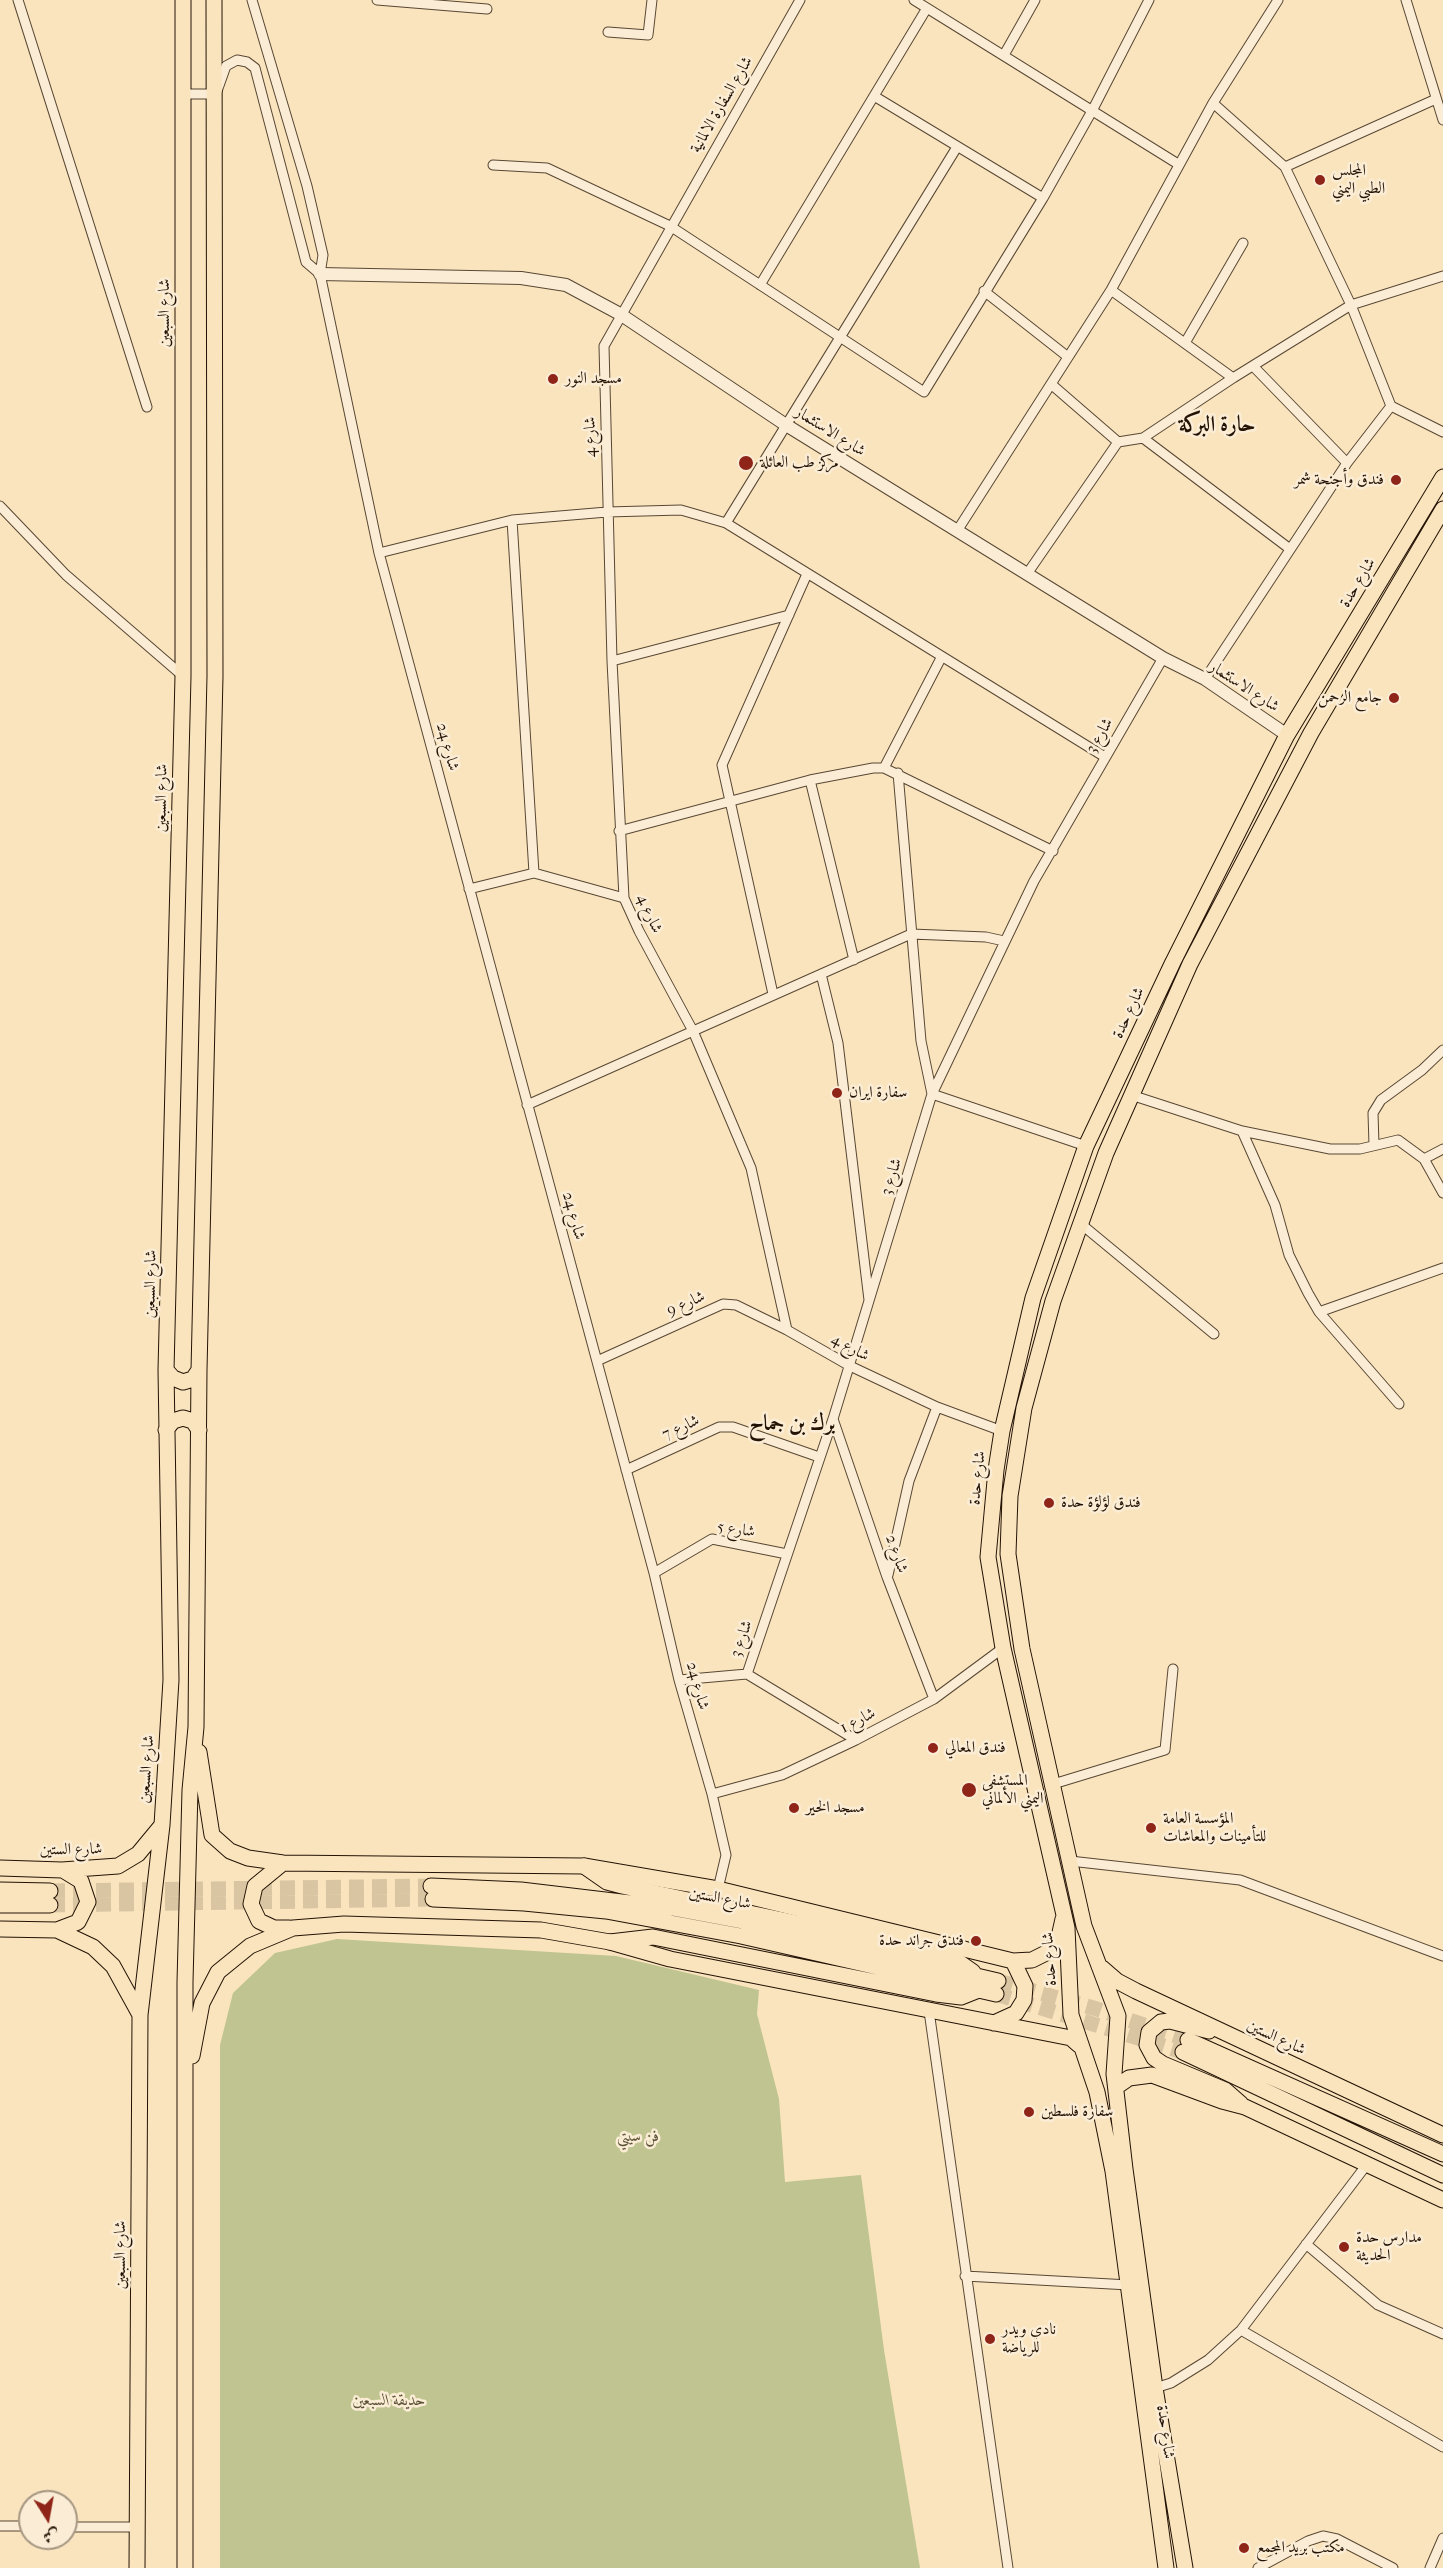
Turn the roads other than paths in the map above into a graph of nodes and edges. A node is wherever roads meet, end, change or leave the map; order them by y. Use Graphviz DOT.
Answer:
graph roads {
  1 [pos="18,0"];
  2 [pos="183,0"];
  3 [pos="214,0"];
  4 [pos="252,0"];
  5 [pos="377,0"];
  6 [pos="652,0"];
  7 [pos="800,0"];
  8 [pos="914,0"];
  9 [pos="1035,0"];
  10 [pos="1149,0"];
  11 [pos="1278,0"];
  12 [pos="1406,0"];
  13 [pos="927,8"];
  14 [pos="487,9"];
  15 [pos="608,32"];
  16 [pos="1004,55"];
  17 [pos="183,94"];
  18 [pos="216,94"];
  19 [pos="874,96"];
  20 [pos="1436,99"];
  21 [pos="1214,103"];
  22 [pos="1092,111"];
  23 [pos="1443,120"];
  24 [pos="957,147"];
  25 [pos="1178,164"];
  26 [pos="493,165"];
  27 [pos="1285,167"];
  28 [pos="307,186"];
  29 [pos="288,189"];
  30 [pos="1043,198"];
  31 [pos="670,226"];
  32 [pos="1244,243"];
  33 [pos="320,274"];
  34 [pos="1443,276"];
  35 [pos="760,285"];
  36 [pos="1110,290"];
  37 [pos="984,291"];
  38 [pos="1351,305"];
  39 [pos="620,314"];
  40 [pos="840,337"];
  41 [pos="1185,343"];
  42 [pos="1068,357"];
  43 [pos="1253,366"];
  44 [pos="1233,378"];
  45 [pos="1051,384"];
  46 [pos="1390,406"];
  47 [pos="147,407"];
  48 [pos="786,425"];
  49 [pos="1443,432"];
  50 [pos="1143,438"];
  51 [pos="1118,442"];
  52 [pos="1347,463"];
  53 [pos="1443,477"];
  54 [pos="0,506"];
  55 [pos="1443,509"];
  56 [pos="607,512"];
  57 [pos="512,520"];
  58 [pos="726,523"];
  59 [pos="957,531"];
  60 [pos="1290,549"];
  61 [pos="379,553"];
  62 [pos="807,574"];
  63 [pos="1027,574"];
  64 [pos="789,615"];
  65 [pos="941,658"];
  66 [pos="1163,658"];
  67 [pos="612,661"];
  68 [pos="183,676"];
  69 [pos="1205,679"];
  70 [pos="1287,735"];
  71 [pos="1105,757"];
  72 [pos="884,768"];
  73 [pos="898,773"];
  74 [pos="810,780"];
  75 [pos="728,801"];
  76 [pos="619,831"];
  77 [pos="1053,851"];
  78 [pos="534,873"];
  79 [pos="470,889"];
  80 [pos="624,898"];
  81 [pos="911,934"];
  82 [pos="1004,941"];
  83 [pos="854,960"];
  84 [pos="821,974"];
  85 [pos="773,994"];
  86 [pos="693,1031"];
  87 [pos="1443,1050"];
  88 [pos="932,1094"];
  89 [pos="1131,1095"];
  90 [pos="527,1105"];
  91 [pos="1242,1131"];
  92 [pos="1374,1145"];
  93 [pos="1086,1146"];
  94 [pos="1443,1149"];
  95 [pos="1424,1159"];
  96 [pos="1443,1192"];
  97 [pos="1081,1224"];
  98 [pos="1443,1268"];
  99 [pos="869,1305"];
  100 [pos="1319,1312"];
  101 [pos="787,1330"];
  102 [pos="1214,1334"];
  103 [pos="597,1360"];
  104 [pos="850,1366"];
  105 [pos="166,1370"];
  106 [pos="199,1370"];
  107 [pos="1399,1404"];
  108 [pos="937,1407"];
  109 [pos="833,1419"];
  110 [pos="166,1430"];
  111 [pos="199,1430"];
  112 [pos="1002,1431"];
  113 [pos="819,1457"];
  114 [pos="626,1470"];
  115 [pos="787,1554"];
  116 [pos="654,1573"];
  117 [pos="887,1577"];
  118 [pos="1013,1592"];
  119 [pos="994,1598"];
  120 [pos="1003,1648"];
  121 [pos="1173,1669"];
  122 [pos="747,1674"];
  123 [pos="679,1680"];
  124 [pos="934,1699"];
  125 [pos="196,1727"];
  126 [pos="856,1740"];
  127 [pos="1050,1785"];
  128 [pos="712,1794"];
  129 [pos="162,1825"];
  130 [pos="1070,1861"];
  131 [pos="284,1863"];
  132 [pos="585,1866"];
  133 [pos="0,1868"];
  134 [pos="62,1870"];
  135 [pos="718,1888"];
  136 [pos="0,1890"];
  137 [pos="432,1892"];
  138 [pos="0,1905"];
  139 [pos="1064,1917"];
  140 [pos="293,1928"];
  141 [pos="0,1929"];
  142 [pos="57,1930"];
  143 [pos="610,1942"];
  144 [pos="1443,1944"];
  145 [pos="1442,1956"];
  146 [pos="1013,1961"];
  147 [pos="1099,1965"];
  148 [pos="988,1985"];
  149 [pos="929,2011"];
  150 [pos="140,2015"];
  151 [pos="994,2023"];
  152 [pos="1221,2032"];
  153 [pos="1079,2045"];
  154 [pos="1116,2087"];
  155 [pos="184,2095"];
  156 [pos="1245,2107"];
  157 [pos="1443,2135"];
  158 [pos="1443,2154"];
  159 [pos="1368,2163"];
  160 [pos="1443,2175"];
  161 [pos="1443,2200"];
  162 [pos="1306,2244"];
  163 [pos="965,2276"];
  164 [pos="1129,2284"];
  165 [pos="1242,2330"];
  166 [pos="1443,2334"];
  167 [pos="1155,2388"];
  168 [pos="1443,2447"];
  169 [pos="0,2526"];
  170 [pos="18,2526"];
  171 [pos="78,2527"];
  172 [pos="137,2527"];
  173 [pos="1443,2538"];
  174 [pos="136,2568"];
  175 [pos="185,2568"];
  176 [pos="1008,2568"];
  177 [pos="1166,2568"];
  178 [pos="1185,2568"];
  179 [pos="1258,2568"];
  180 [pos="1393,2568"];
  181 [pos="1430,2568"];
  1 -- 47 [label="street"];
  2 -- 17 [label="main road, شارع السبعين"];
  3 -- 18 [label="main road"];
  4 -- 28 [label="street"];
  5 -- 14 [label="street"];
  6 -- 15 [label="street"];
  7 -- 31 [label="street, شارع السفارة الالمانية"];
  8 -- 13 [label="street"];
  9 -- 16 [label="street"];
  10 -- 22 [label="street"];
  11 -- 21 [label="street"];
  12 -- 20 [label="street"];
  13 -- 16 [label="street"];
  13 -- 19 [label="street"];
  16 -- 22 [label="street"];
  17 -- 18 [label="street"];
  17 -- 68 [label="main road, شارع السبعين"];
  18 -- 29 [label="street"];
  18 -- 106 [label="main road"];
  19 -- 24 [label="street"];
  19 -- 35 [label="street"];
  20 -- 23 [label="street"];
  20 -- 27 [label="street"];
  21 -- 25 [label="street"];
  21 -- 27 [label="street"];
  22 -- 25 [label="street"];
  22 -- 30 [label="street"];
  24 -- 30 [label="street"];
  24 -- 40 [label="street"];
  25 -- 36 [label="street"];
  26 -- 31 [label="street"];
  27 -- 38 [label="street"];
  28 -- 29 [label="street"];
  28 -- 33 [label="street"];
  29 -- 33 [label="street"];
  30 -- 37 [label="street"];
  31 -- 35 [label="street"];
  31 -- 39 [label="street, شارع 4"];
  32 -- 41 [label="street"];
  33 -- 39 [label="street, شارع الاستثمار"];
  33 -- 61 [label="street, شارع 24"];
  34 -- 38 [label="street"];
  35 -- 40 [label="street"];
  36 -- 41 [label="street"];
  36 -- 42 [label="street"];
  37 -- 40 [label="street"];
  37 -- 42 [label="street"];
  38 -- 43 [label="street"];
  38 -- 46 [label="street"];
  39 -- 48 [label="street, شارع الاستثمار"];
  39 -- 56 [label="street, شارع 4"];
  40 -- 48 [label="street"];
  41 -- 44 [label="street"];
  42 -- 45 [label="street"];
  43 -- 44 [label="street"];
  43 -- 52 [label="street"];
  44 -- 50 [label="street"];
  45 -- 51 [label="street"];
  45 -- 59 [label="street"];
  46 -- 49 [label="street"];
  46 -- 52 [label="street"];
  48 -- 58 [label="street"];
  48 -- 59 [label="street, شارع الاستثمار"];
  50 -- 51 [label="street"];
  50 -- 60 [label="street"];
  51 -- 63 [label="street"];
  52 -- 60 [label="street"];
  53 -- 70 [label="main road, شارع حدة"];
  54 -- 68 [label="street"];
  55 -- 89 [label="main road, شارع حدة"];
  56 -- 57 [label="street"];
  56 -- 58 [label="street"];
  56 -- 67 [label="street, شارع 4"];
  57 -- 61 [label="street"];
  57 -- 78 [label="street"];
  58 -- 62 [label="street"];
  59 -- 63 [label="street, شارع الاستثمار"];
  60 -- 69 [label="street"];
  61 -- 79 [label="street, شارع 24"];
  62 -- 64 [label="street"];
  62 -- 65 [label="street"];
  63 -- 66 [label="street, شارع الاستثمار"];
  64 -- 67 [label="street"];
  64 -- 75 [label="street"];
  65 -- 71 [label="street"];
  65 -- 72 [label="street"];
  66 -- 69 [label="street, شارع الاستثمار"];
  66 -- 71 [label="street, شارع 3"];
  67 -- 76 [label="street, شارع 4"];
  68 -- 105 [label="main road, شارع السبعين"];
  69 -- 70 [label="street, شارع الاستثمار"];
  70 -- 93 [label="main road, شارع حدة"];
  71 -- 77 [label="street, شارع 3"];
  72 -- 73 [label="street"];
  72 -- 74 [label="street"];
  73 -- 77 [label="street"];
  73 -- 81 [label="street"];
  74 -- 75 [label="street"];
  74 -- 83 [label="street"];
  75 -- 76 [label="street"];
  75 -- 85 [label="street"];
  76 -- 80 [label="street, شارع 4"];
  77 -- 82 [label="street, شارع 3"];
  78 -- 79 [label="street"];
  78 -- 80 [label="street"];
  79 -- 90 [label="street, شارع 24"];
  80 -- 86 [label="street, شارع 4"];
  81 -- 82 [label="street"];
  81 -- 83 [label="street"];
  81 -- 88 [label="street"];
  82 -- 88 [label="street, شارع 3"];
  83 -- 84 [label="street"];
  84 -- 85 [label="street"];
  84 -- 99 [label="street"];
  85 -- 86 [label="street"];
  86 -- 90 [label="street"];
  86 -- 101 [label="street, شارع 4"];
  87 -- 92 [label="street"];
  88 -- 93 [label="street"];
  88 -- 99 [label="street, شارع 3"];
  89 -- 91 [label="street"];
  89 -- 97 [label="main road, شارع حدة"];
  90 -- 103 [label="street, شارع 24"];
  91 -- 92 [label="street"];
  91 -- 100 [label="street"];
  92 -- 95 [label="street"];
  93 -- 112 [label="main road, شارع حدة"];
  94 -- 95 [label="street"];
  95 -- 96 [label="street"];
  97 -- 102 [label="street"];
  97 -- 118 [label="main road, شارع حدة"];
  98 -- 100 [label="street"];
  99 -- 104 [label="street, شارع 3"];
  100 -- 107 [label="street"];
  101 -- 103 [label="street, شارع 9"];
  101 -- 104 [label="street, شارع 4"];
  103 -- 114 [label="street, شارع 24"];
  104 -- 108 [label="street, شارع 4"];
  104 -- 109 [label="street, شارع 3"];
  105 -- 106 [label="main road"];
  105 -- 110 [label="main road, شارع السبعين"];
  106 -- 111 [label="main road"];
  108 -- 112 [label="street, شارع 4"];
  108 -- 117 [label="street"];
  109 -- 113 [label="street, شارع 3"];
  109 -- 117 [label="street, شارع 2"];
  110 -- 111 [label="main road"];
  110 -- 129 [label="main road, شارع السبعين"];
  111 -- 125 [label="main road"];
  112 -- 119 [label="main road, شارع حدة"];
  113 -- 114 [label="street, شارع 7"];
  113 -- 115 [label="street, شارع 3"];
  114 -- 116 [label="street, شارع 24"];
  115 -- 116 [label="street, شارع 5"];
  115 -- 122 [label="street, شارع 3"];
  116 -- 123 [label="street, شارع 24"];
  117 -- 124 [label="street, شارع 2"];
  118 -- 119 [label="main road"];
  118 -- 127 [label="main road, شارع حدة"];
  119 -- 120 [label="main road, شارع حدة"];
  120 -- 124 [label="street, شارع 1"];
  120 -- 139 [label="main road, شارع حدة"];
  121 -- 127 [label="street"];
  122 -- 123 [label="street, شارع 3"];
  122 -- 126 [label="street"];
  123 -- 128 [label="street, شارع 24"];
  124 -- 126 [label="street, شارع 1"];
  125 -- 131 [label="main road"];
  125 -- 155 [label="main road"];
  126 -- 128 [label="street, شارع 1"];
  127 -- 130 [label="main road, شارع حدة"];
  128 -- 135 [label="street, شارع 24"];
  129 -- 134 [label="main road, شارع الستين"];
  129 -- 150 [label="main road, شارع السبعين"];
  130 -- 145 [label="street"];
  130 -- 147 [label="main road, شارع حدة"];
  131 -- 132 [label="main road"];
  131 -- 140 [label="main road"];
  132 -- 135 [label="main road"];
  132 -- 148 [label="main road"];
  133 -- 134 [label="main road, شارع الستين"];
  134 -- 142 [label="main road"];
  135 -- 146 [label="main road"];
  136 -- 138 [label="main road"];
  137 -- 148 [label="main road, شارع الستين"];
  139 -- 146 [label="main road"];
  139 -- 153 [label="main road, شارع حدة"];
  140 -- 143 [label="main road"];
  140 -- 155 [label="main road"];
  141 -- 142 [label="main road"];
  142 -- 150 [label="main road"];
  143 -- 148 [label="main road"];
  143 -- 149 [label="main road"];
  144 -- 145 [label="street"];
  146 -- 151 [label="main road"];
  147 -- 152 [label="main road, شارع الستين"];
  147 -- 154 [label="main road, شارع حدة"];
  149 -- 151 [label="main road"];
  149 -- 163 [label="street"];
  150 -- 172 [label="main road, شارع السبعين"];
  151 -- 153 [label="main road"];
  152 -- 156 [label="main road"];
  152 -- 157 [label="main road, شارع الستين"];
  153 -- 164 [label="main road, شارع حدة"];
  154 -- 156 [label="main road"];
  154 -- 167 [label="main road, شارع حدة"];
  155 -- 175 [label="main road"];
  156 -- 159 [label="main road"];
  158 -- 160 [label="main road"];
  159 -- 161 [label="main road"];
  159 -- 162 [label="street"];
  162 -- 165 [label="street"];
  162 -- 166 [label="street"];
  163 -- 164 [label="street"];
  163 -- 176 [label="street"];
  164 -- 177 [label="main road, شارع حدة"];
  165 -- 167 [label="street"];
  165 -- 168 [label="street"];
  167 -- 178 [label="main road, شارع حدة"];
  169 -- 170 [label="street"];
  171 -- 172 [label="street"];
  172 -- 174 [label="main road, شارع السبعين"];
  173 -- 181 [label="street"];
  179 -- 180 [label="street"];
}
